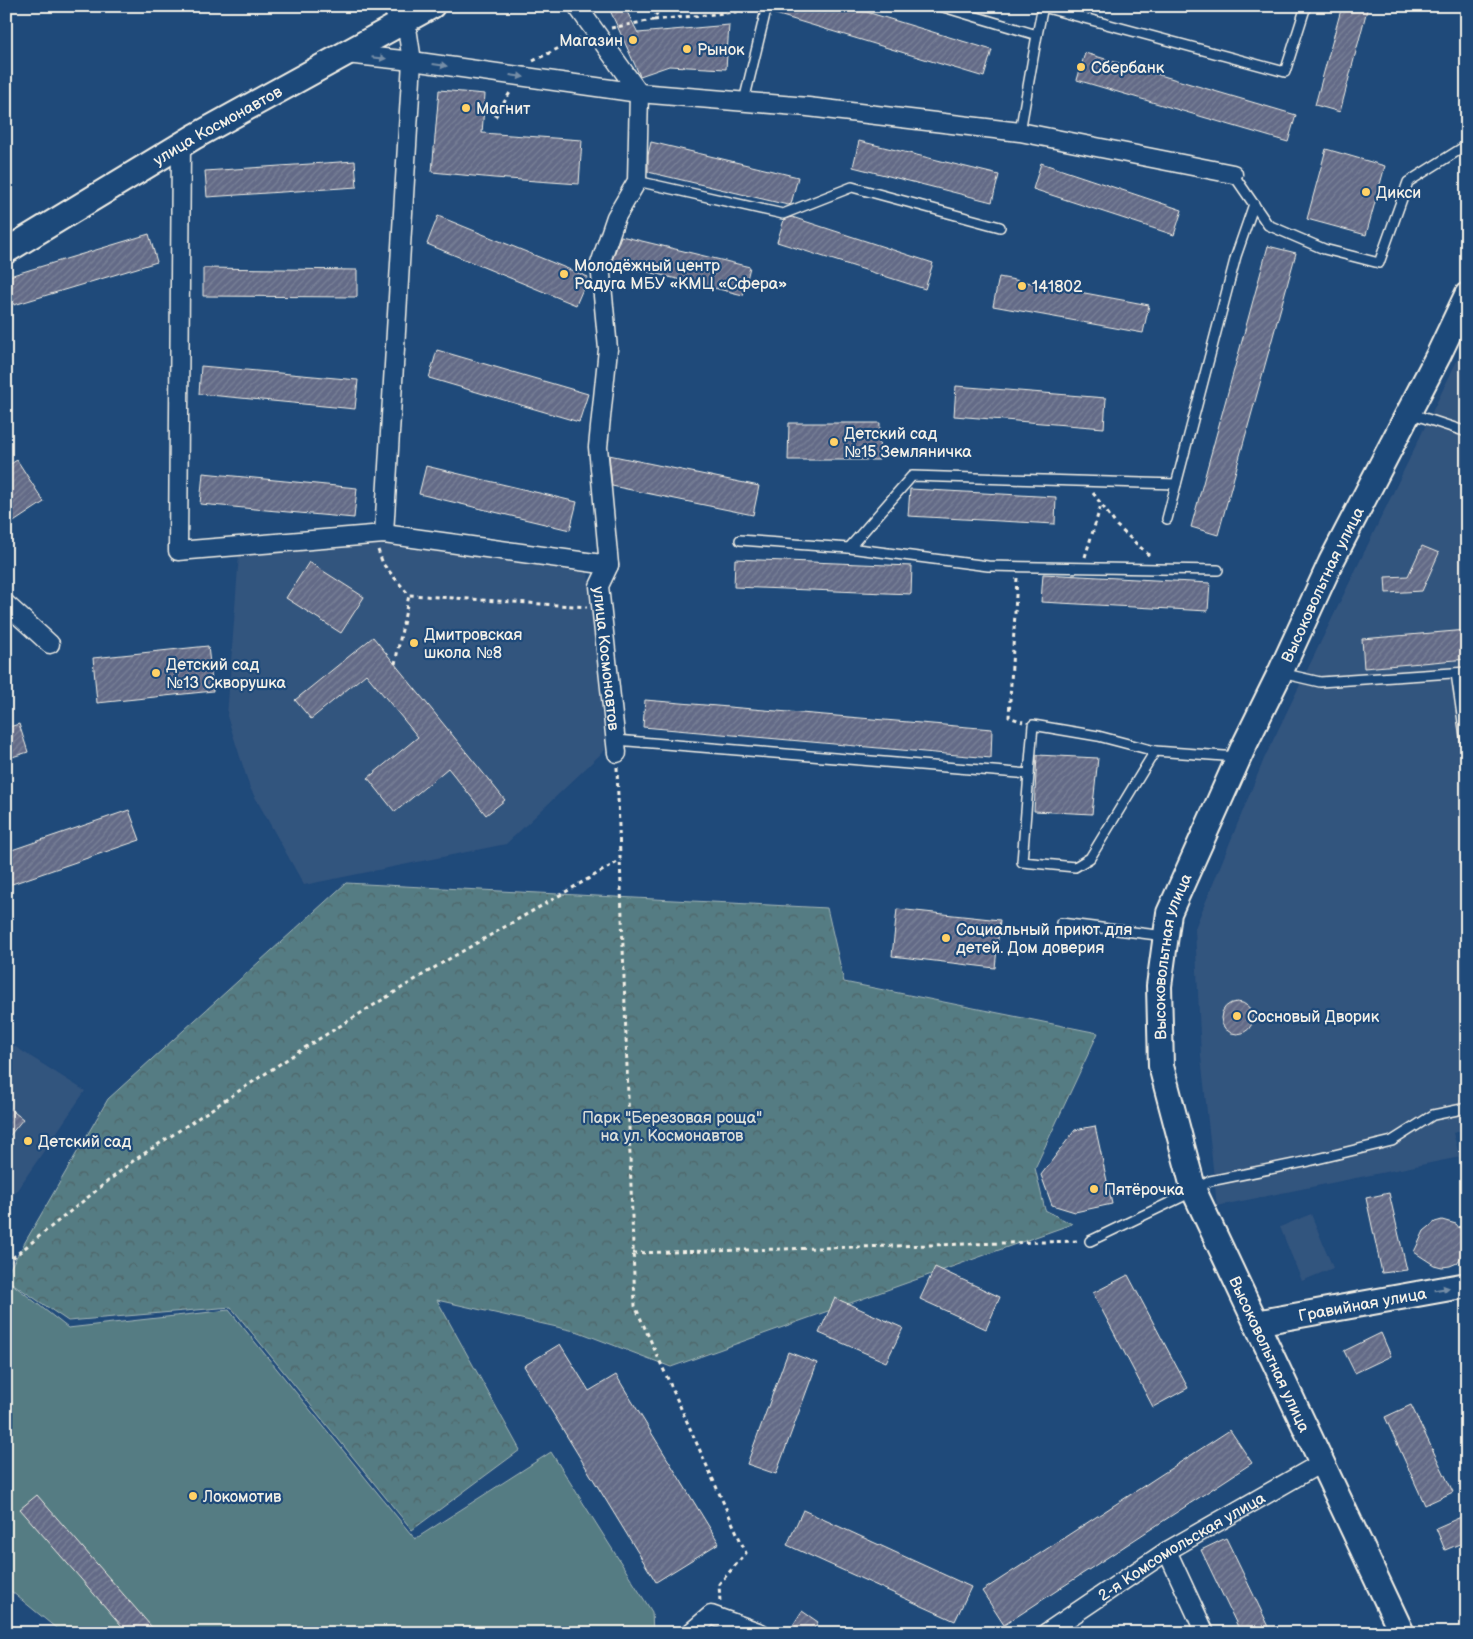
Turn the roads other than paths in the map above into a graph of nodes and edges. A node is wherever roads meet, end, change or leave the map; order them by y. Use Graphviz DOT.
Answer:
graph roads {
  1 [pos="577,6"];
  2 [pos="940,6"];
  3 [pos="1306,6"];
  4 [pos="767,7"];
  5 [pos="1043,7"];
  6 [pos="408,14"];
  7 [pos="1037,35"];
  8 [pos="346,54"];
  9 [pos="412,62"];
  10 [pos="639,93"];
  11 [pos="744,100"];
  12 [pos="1020,132"];
  13 [pos="181,145"];
  14 [pos="1467,145"];
  15 [pos="1233,174"];
  16 [pos="636,182"];
  17 [pos="1254,204"];
  18 [pos="1000,227"];
  19 [pos="6,251"];
  20 [pos="1467,295"];
  21 [pos="1409,412"];
  22 [pos="1467,432"];
  23 [pos="1176,484"];
  24 [pos="1167,520"];
  25 [pos="384,534"];
  26 [pos="740,540"];
  27 [pos="849,548"];
  28 [pos="609,565"];
  29 [pos="1218,570"];
  30 [pos="6,604"];
  31 [pos="50,644"];
  32 [pos="1467,672"];
  33 [pos="1280,673"];
  34 [pos="1456,673"];
  35 [pos="616,747"];
  36 [pos="1467,750"];
  37 [pos="1155,751"];
  38 [pos="1239,757"];
  39 [pos="1029,774"];
  40 [pos="1061,923"];
  41 [pos="1166,936"];
  42 [pos="1467,1108"];
  43 [pos="1194,1191"];
  44 [pos="1090,1241"];
  45 [pos="1467,1285"];
  46 [pos="1256,1323"];
  47 [pos="1321,1463"];
  48 [pos="1167,1551"];
  49 [pos="690,1633"];
  50 [pos="761,1633"];
  51 [pos="1046,1633"];
  52 [pos="1205,1633"];
  53 [pos="1402,1633"];
  1 -- 10 [label="street"];
  2 -- 7 [label="lane"];
  3 -- 5 [label="lane"];
  4 -- 11 [label="lane"];
  5 -- 7 [label="lane"];
  6 -- 8 [label="main road, улица Космонавтов"];
  6 -- 9 [label="street"];
  7 -- 12 [label="lane"];
  8 -- 9 [label="street, one-way"];
  8 -- 13 [label="main road, улица Космонавтов"];
  9 -- 10 [label="street, one-way"];
  9 -- 25 [label="street"];
  10 -- 11 [label="street"];
  10 -- 16 [label="street"];
  11 -- 12 [label="street"];
  12 -- 15 [label="street"];
  13 -- 19 [label="main road, улица Космонавтов"];
  13 -- 25 [label="street"];
  14 -- 17 [label="lane"];
  15 -- 17 [label="lane"];
  16 -- 18 [label="lane"];
  16 -- 28 [label="street"];
  17 -- 23 [label="lane"];
  20 -- 21 [label="main road, Высоковольтная улица"];
  21 -- 22 [label="lane"];
  21 -- 33 [label="main road, Высоковольтная улица"];
  23 -- 24 [label="lane"];
  23 -- 27 [label="lane"];
  25 -- 28 [label="street"];
  26 -- 27 [label="lane"];
  27 -- 29 [label="lane"];
  28 -- 35 [label="street, улица Космонавтов"];
  30 -- 31 [label="street"];
  32 -- 34 [label="lane"];
  33 -- 34 [label="lane"];
  33 -- 38 [label="main road, Высоковольтная улица"];
  34 -- 36 [label="lane"];
  35 -- 39 [label="lane"];
  37 -- 38 [label="lane"];
  37 -- 39 [label="lane"];
  37 -- 39 [label="lane"];
  38 -- 41 [label="main road, Высоковольтная улица"];
  40 -- 41 [label="lane"];
  41 -- 43 [label="main road, Высоковольтная улица"];
  42 -- 43 [label="lane"];
  43 -- 44 [label="lane"];
  43 -- 46 [label="main road, Высоковольтная улица"];
  46 -- 45 [label="main road, Гравийная улица, one-way"];
  46 -- 47 [label="main road, Высоковольтная улица"];
  47 -- 48 [label="street, 2-я Комсомольская улица"];
  47 -- 53 [label="main road, Высоковольтная улица"];
  48 -- 51 [label="street, 2-я Комсомольская улица"];
  48 -- 52 [label="street"];
  49 -- 50 [label="street"];
}
